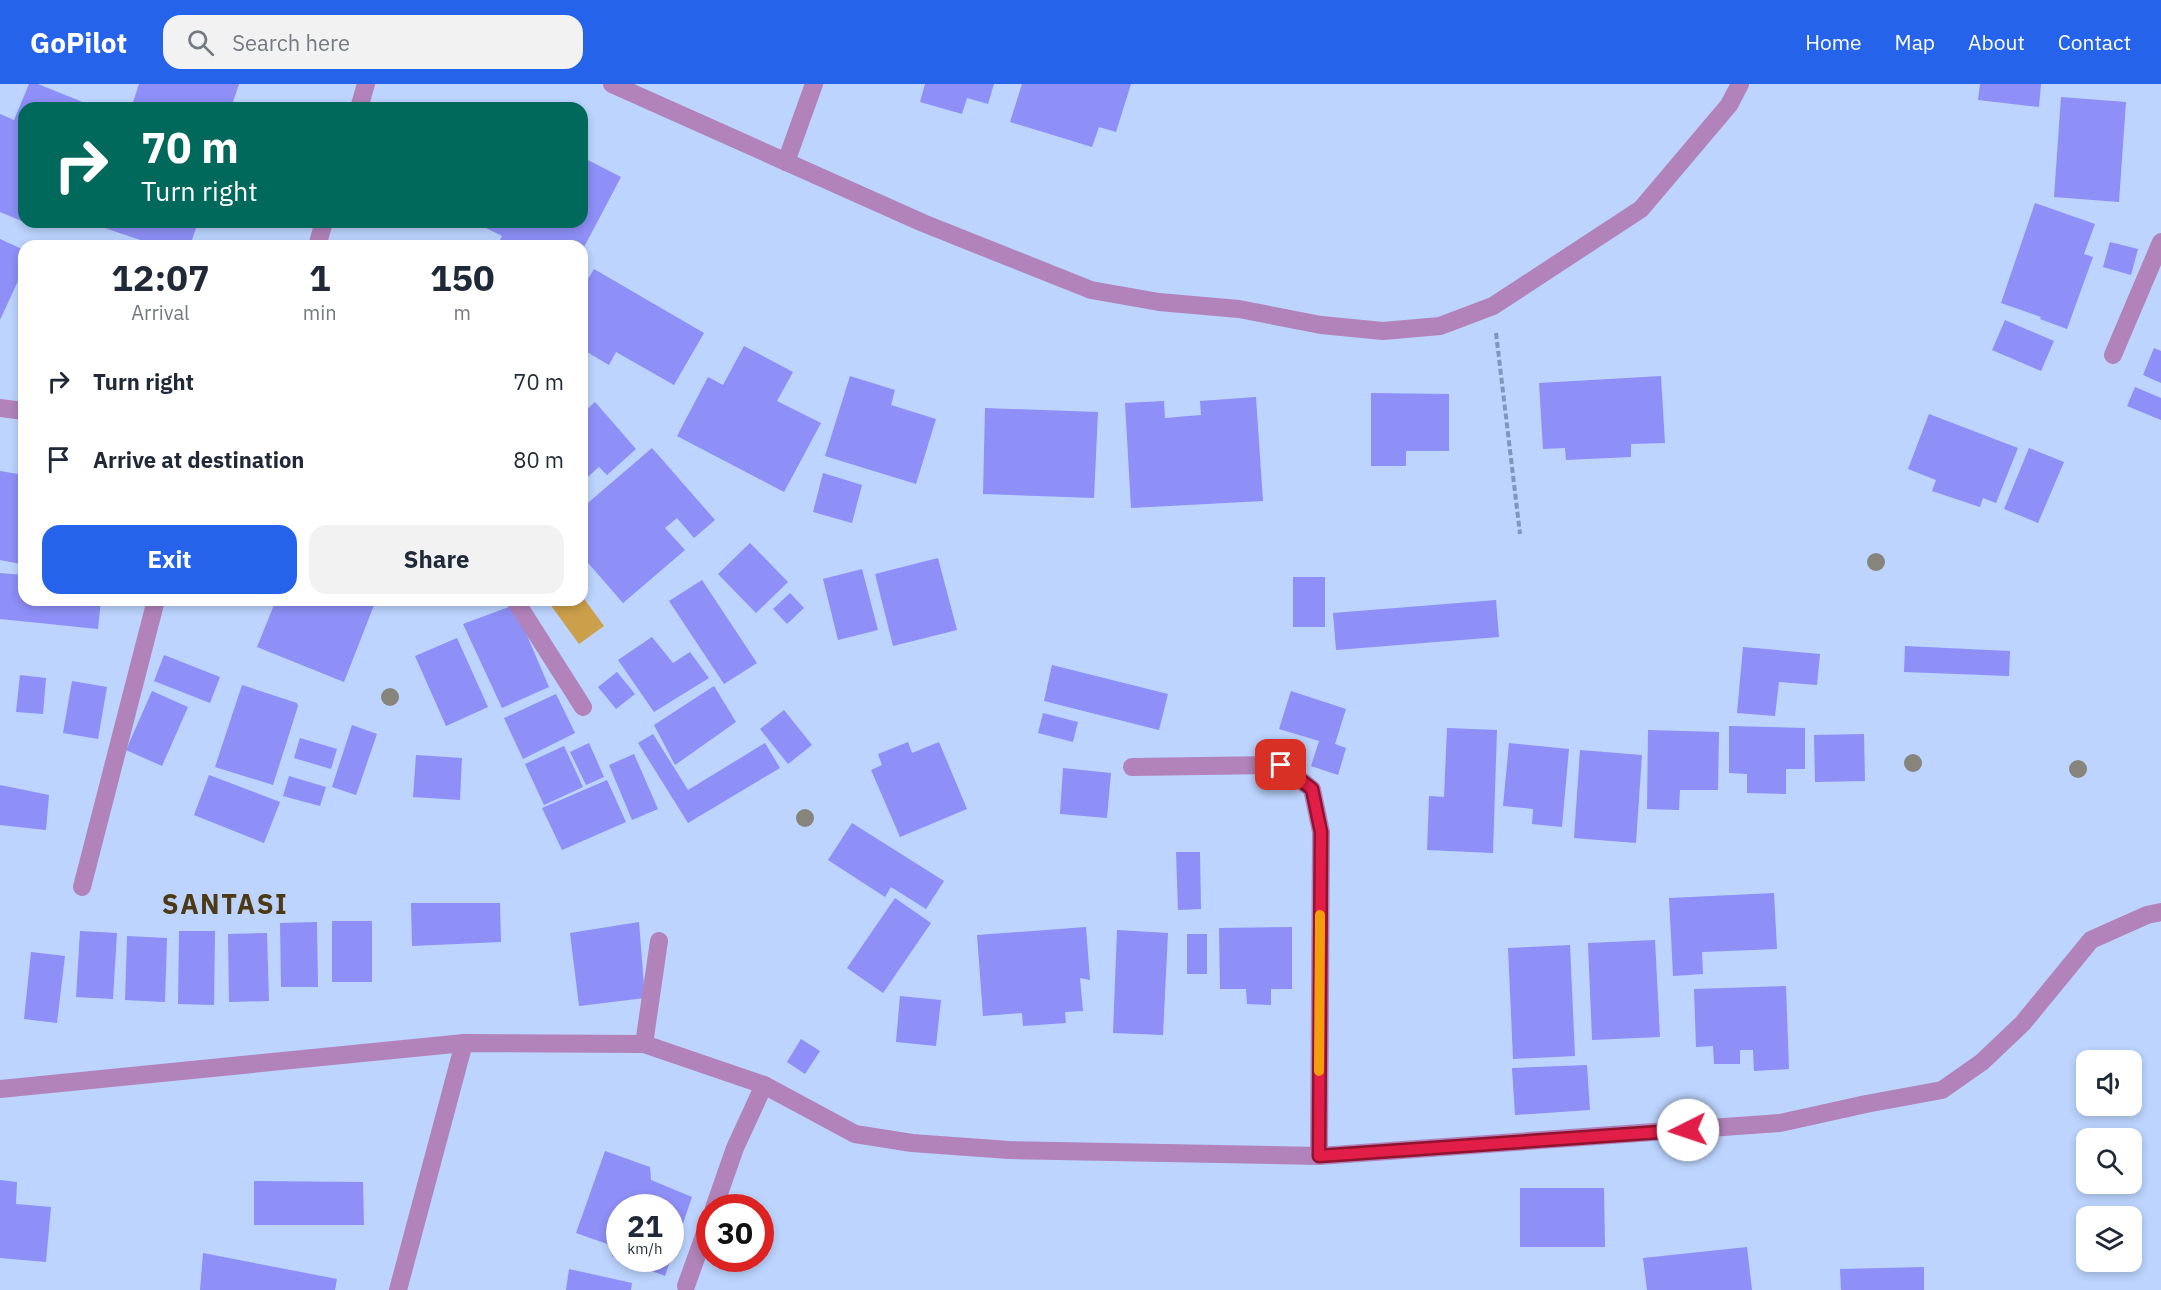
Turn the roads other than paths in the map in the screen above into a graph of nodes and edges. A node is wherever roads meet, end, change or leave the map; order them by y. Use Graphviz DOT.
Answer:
graph roads {
  1 [pos="366,84"];
  2 [pos="612,84"];
  3 [pos="814,84"];
  4 [pos="1740,84"];
  5 [pos="361,102"];
  6 [pos="786,162"];
  7 [pos="2161,242"];
  8 [pos="2113,355"];
  9 [pos="0,408"];
  10 [pos="18,410"];
  11 [pos="154,606"];
  12 [pos="519,606"];
  13 [pos="584,707"];
  14 [pos="1132,766"];
  15 [pos="82,887"];
  16 [pos="2161,912"];
  17 [pos="659,941"];
  18 [pos="464,1043"];
  19 [pos="644,1044"];
  20 [pos="764,1085"];
  21 [pos="0,1089"];
  22 [pos="1319,1156"];
  23 [pos="719,1194"];
  24 [pos="696,1258"];
  25 [pos="686,1286"];
  26 [pos="398,1290"];
  1 -- 5 [label="street"];
  2 -- 6 [label="street"];
  3 -- 6 [label="street"];
  4 -- 6 [label="street"];
  7 -- 8 [label="street"];
  9 -- 10 [label="street"];
  11 -- 15 [label="street"];
  12 -- 13 [label="street"];
  14 -- 22 [label="street"];
  16 -- 22 [label="street"];
  17 -- 19 [label="street"];
  18 -- 19 [label="street"];
  18 -- 21 [label="street"];
  18 -- 26 [label="street"];
  19 -- 20 [label="street"];
  20 -- 22 [label="street"];
  20 -- 23 [label="street"];
  24 -- 25 [label="street"];
}
